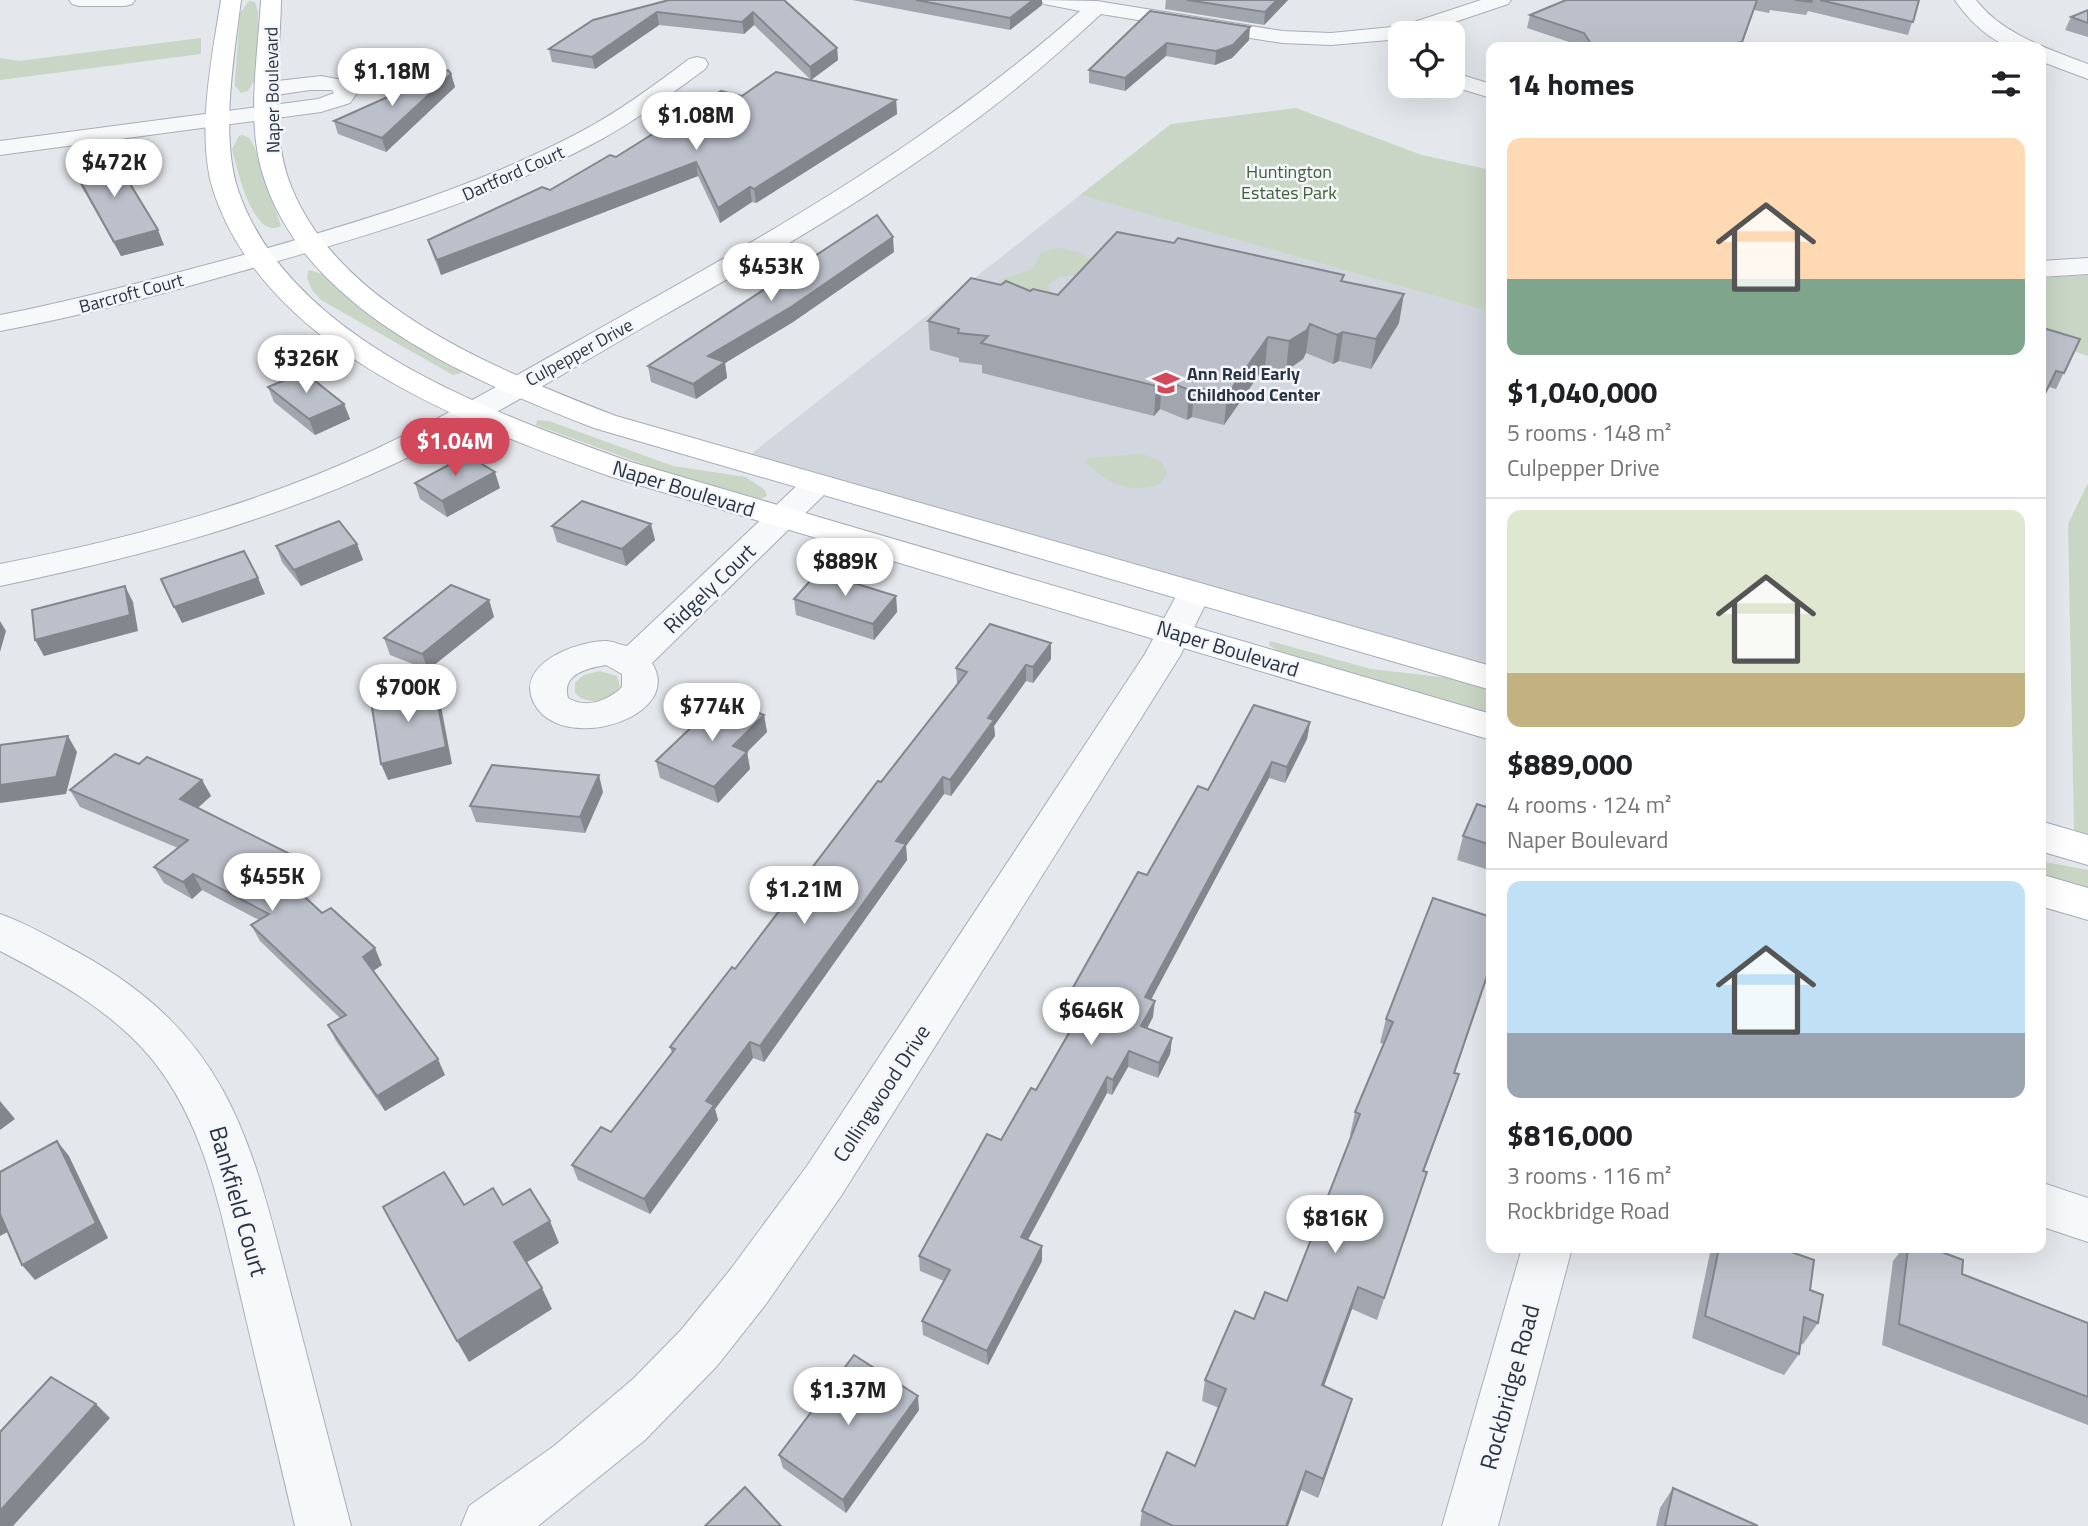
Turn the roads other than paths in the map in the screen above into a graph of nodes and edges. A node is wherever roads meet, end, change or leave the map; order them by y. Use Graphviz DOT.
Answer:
graph roads {
  1 [pos="79,0"];
  2 [pos="125,0"];
  3 [pos="231,0"];
  4 [pos="271,0"];
  5 [pos="1051,0"];
  6 [pos="1501,0"];
  7 [pos="1965,0"];
  8 [pos="1097,8"];
  9 [pos="1380,36"];
  10 [pos="1388,42"];
  11 [pos="2019,42"];
  12 [pos="2046,55"];
  13 [pos="697,64"];
  14 [pos="2088,72"];
  15 [pos="1465,83"];
  16 [pos="1486,89"];
  17 [pos="269,100"];
  18 [pos="221,119"];
  19 [pos="0,148"];
  20 [pos="311,244"];
  21 [pos="261,258"];
  22 [pos="2088,266"];
  23 [pos="2046,269"];
  24 [pos="0,323"];
  25 [pos="517,386"];
  26 [pos="474,412"];
  27 [pos="816,485"];
  28 [pos="782,518"];
  29 [pos="0,575"];
  30 [pos="1184,612"];
  31 [pos="632,662"];
  32 [pos="1486,677"];
  33 [pos="1486,725"];
  34 [pos="2046,838"];
  35 [pos="2088,850"];
  36 [pos="2046,892"];
  37 [pos="2088,904"];
  38 [pos="0,931"];
  39 [pos="2046,1206"];
  40 [pos="2088,1220"];
  41 [pos="1546,1253"];
  42 [pos="323,1526"];
  43 [pos="489,1526"];
  44 [pos="1470,1526"];
  1 -- 2 [label="street"];
  3 -- 18 [label="main road, Naper Boulevard"];
  4 -- 17 [label="main road, Naper Boulevard"];
  5 -- 8 [label="street"];
  6 -- 9 [label="street"];
  7 -- 11 [label="street"];
  8 -- 9 [label="street"];
  8 -- 25 [label="street, Culpepper Drive"];
  9 -- 10 [label="street"];
  12 -- 14 [label="street"];
  13 -- 20 [label="street, Dartford Court"];
  15 -- 16 [label="street"];
  17 -- 18 [label="street"];
  17 -- 20 [label="main road, Naper Boulevard"];
  18 -- 19 [label="street"];
  18 -- 21 [label="main road, Naper Boulevard"];
  20 -- 21 [label="street, Dartford Court"];
  20 -- 25 [label="main road, Naper Boulevard"];
  21 -- 24 [label="street, Barcroft Court"];
  21 -- 26 [label="main road, Naper Boulevard"];
  22 -- 23 [label="street"];
  25 -- 26 [label="street, Culpepper Drive"];
  25 -- 27 [label="main road, Naper Boulevard"];
  26 -- 28 [label="main road, Naper Boulevard"];
  26 -- 29 [label="street, Culpepper Drive"];
  27 -- 28 [label="street, Ridgely Court"];
  27 -- 30 [label="main road, Naper Boulevard"];
  28 -- 30 [label="main road, Naper Boulevard"];
  28 -- 31 [label="street, Ridgely Court"];
  30 -- 32 [label="main road, Naper Boulevard"];
  30 -- 33 [label="main road, Naper Boulevard"];
  30 -- 43 [label="street, Collingwood Drive"];
  34 -- 35 [label="main road"];
  36 -- 37 [label="main road"];
  38 -- 42 [label="street, Bankfield Court"];
  39 -- 40 [label="street"];
  41 -- 44 [label="street, Rockbridge Road"];
}
